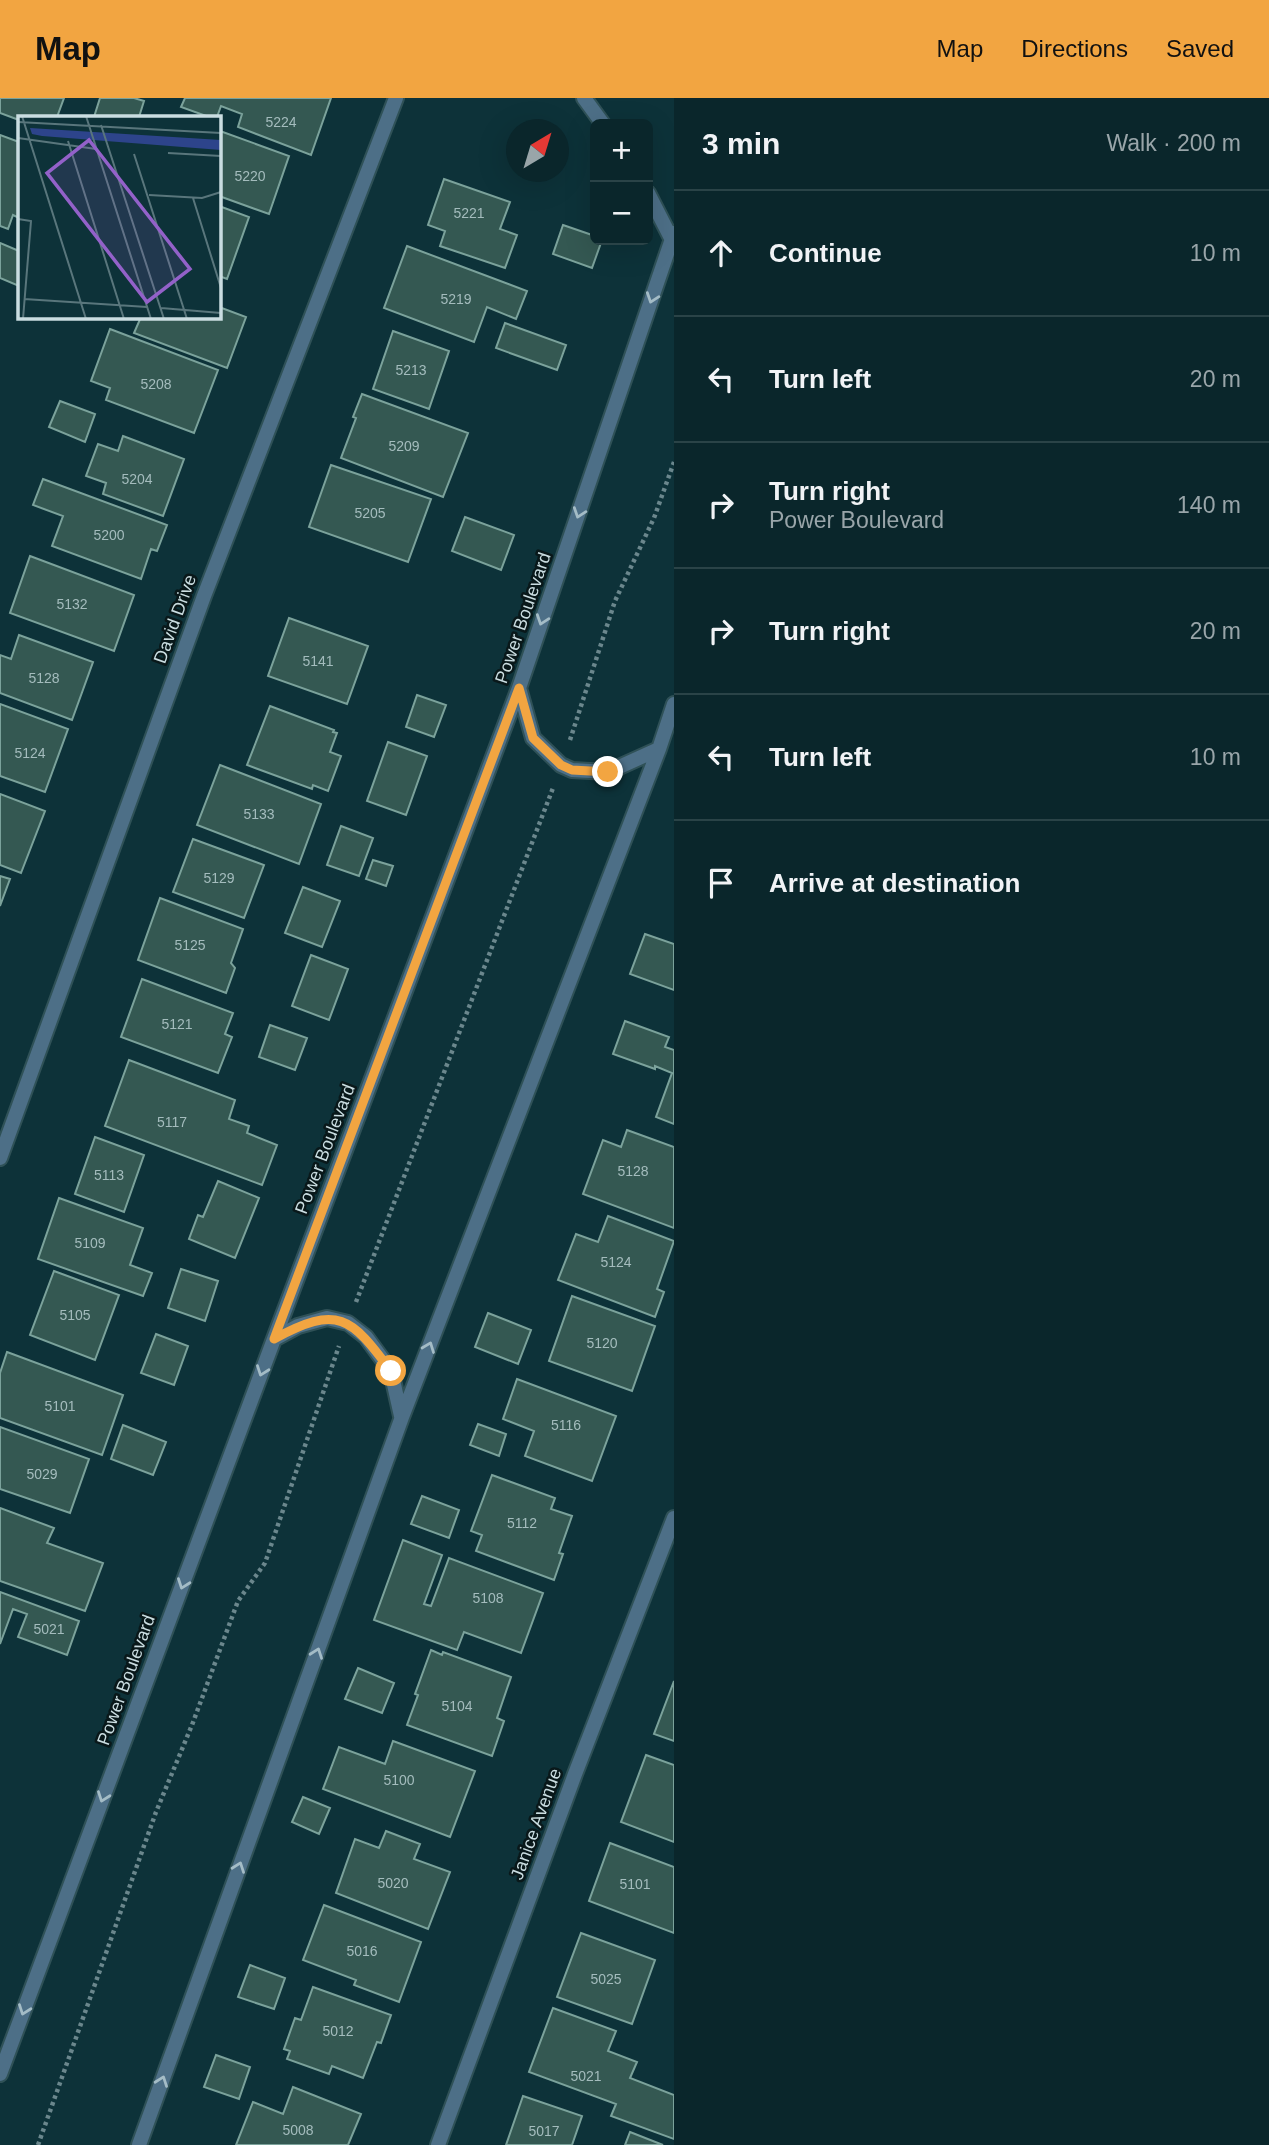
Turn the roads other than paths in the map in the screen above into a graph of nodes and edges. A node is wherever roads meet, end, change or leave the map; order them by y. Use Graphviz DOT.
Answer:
graph roads {
  1 [pos="396,98"];
  2 [pos="583,98"];
  3 [pos="599,119"];
  4 [pos="653,201"];
  5 [pos="673,236"];
  6 [pos="519,688"];
  7 [pos="674,704"];
  8 [pos="659,749"];
  9 [pos="0,1158"];
  10 [pos="274,1339"];
  11 [pos="402,1417"];
  12 [pos="674,1518"];
  13 [pos="0,2074"];
  14 [pos="139,2145"];
  15 [pos="438,2145"];
  1 -- 9 [label="street, David Drive"];
  2 -- 3 [label="street"];
  4 -- 5 [label="street"];
  5 -- 6 [label="street, Power Boulevard, one-way"];
  6 -- 8 [label="street"];
  6 -- 10 [label="street, Power Boulevard"];
  7 -- 8 [label="street"];
  11 -- 8 [label="street, one-way"];
  10 -- 11 [label="street"];
  10 -- 13 [label="street, Power Boulevard, one-way"];
  14 -- 11 [label="street, one-way"];
  12 -- 15 [label="street, Janice Avenue"];
}
